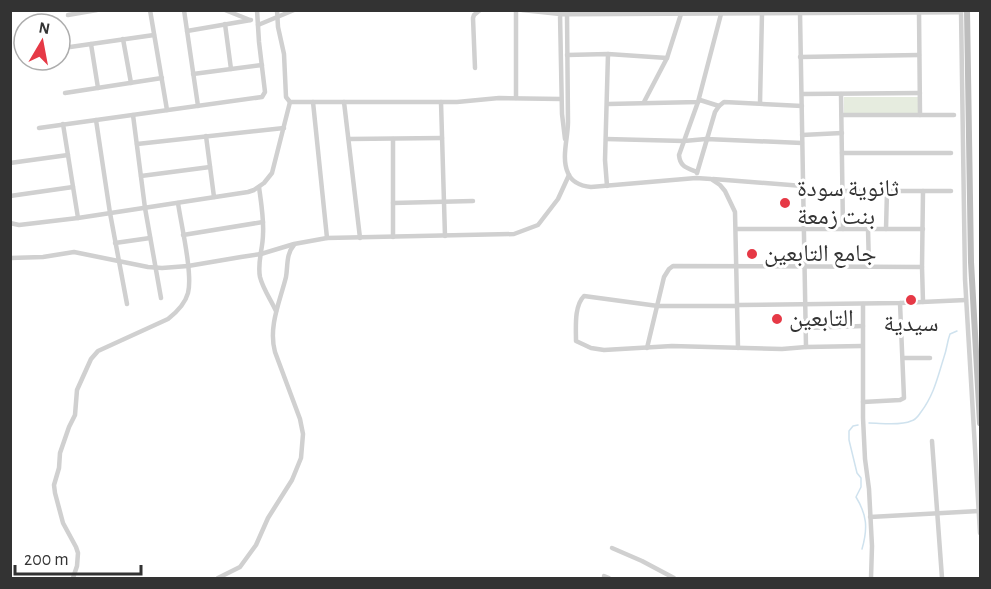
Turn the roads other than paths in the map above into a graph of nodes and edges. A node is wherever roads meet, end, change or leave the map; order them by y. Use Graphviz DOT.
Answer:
graph roads {
  1 [pos="97,10"];
  2 [pos="150,10"];
  3 [pos="184,10"];
  4 [pos="257,10"];
  5 [pos="277,10"];
  6 [pos="294,10"];
  7 [pos="480,10"];
  8 [pos="516,10"];
  9 [pos="522,10"];
  10 [pos="226,11"];
  11 [pos="963,11"];
  12 [pos="560,12"];
  13 [pos="567,12"];
  14 [pos="773,12"];
  15 [pos="800,12"];
  16 [pos="919,12"];
  17 [pos="762,13"];
  18 [pos="72,14"];
  19 [pos="681,14"];
  20 [pos="721,14"];
  21 [pos="278,17"];
  22 [pos="251,20"];
  23 [pos="225,24"];
  24 [pos="258,24"];
  25 [pos="187,31"];
  26 [pos="154,35"];
  27 [pos="123,39"];
  28 [pos="91,44"];
  29 [pos="72,47"];
  30 [pos="608,54"];
  31 [pos="567,55"];
  32 [pos="920,55"];
  33 [pos="800,57"];
  34 [pos="667,58"];
  35 [pos="262,65"];
  36 [pos="475,68"];
  37 [pos="231,69"];
  38 [pos="193,74"];
  39 [pos="162,78"];
  40 [pos="130,83"];
  41 [pos="98,88"];
  42 [pos="65,93"];
  43 [pos="920,93"];
  44 [pos="802,94"];
  45 [pos="841,94"];
  46 [pos="516,98"];
  47 [pos="561,99"];
  48 [pos="290,102"];
  49 [pos="313,102"];
  50 [pos="345,102"];
  51 [pos="441,102"];
  52 [pos="644,102"];
  53 [pos="698,102"];
  54 [pos="760,103"];
  55 [pos="608,104"];
  56 [pos="198,106"];
  57 [pos="719,106"];
  58 [pos="802,106"];
  59 [pos="167,110"];
  60 [pos="133,115"];
  61 [pos="842,115"];
  62 [pos="920,115"];
  63 [pos="954,115"];
  64 [pos="96,120"];
  65 [pos="63,124"];
  66 [pos="39,128"];
  67 [pos="284,128"];
  68 [pos="842,133"];
  69 [pos="802,135"];
  70 [pos="206,136"];
  71 [pos="442,138"];
  72 [pos="349,139"];
  73 [pos="393,139"];
  74 [pos="606,139"];
  75 [pos="706,139"];
  76 [pos="684,141"];
  77 [pos="566,142"];
  78 [pos="802,143"];
  79 [pos="136,144"];
  80 [pos="842,153"];
  81 [pos="951,153"];
  82 [pos="68,155"];
  83 [pos="10,163"];
  84 [pos="210,167"];
  85 [pos="697,172"];
  86 [pos="569,175"];
  87 [pos="141,176"];
  88 [pos="696,178"];
  89 [pos="711,179"];
  90 [pos="607,186"];
  91 [pos="803,186"];
  92 [pos="73,187"];
  93 [pos="260,187"];
  94 [pos="843,191"];
  95 [pos="887,191"];
  96 [pos="923,191"];
  97 [pos="951,191"];
  98 [pos="10,196"];
  99 [pos="214,197"];
  100 [pos="444,201"];
  101 [pos="473,201"];
  102 [pos="178,203"];
  103 [pos="393,203"];
  104 [pos="145,208"];
  105 [pos="110,213"];
  106 [pos="967,215"];
  107 [pos="78,218"];
  108 [pos="263,222"];
  109 [pos="10,223"];
  110 [pos="736,229"];
  111 [pos="804,229"];
  112 [pos="843,229"];
  113 [pos="868,229"];
  114 [pos="886,229"];
  115 [pos="923,229"];
  116 [pos="183,235"];
  117 [pos="445,236"];
  118 [pos="393,237"];
  119 [pos="150,238"];
  120 [pos="327,238"];
  121 [pos="360,238"];
  122 [pos="116,243"];
  123 [pos="294,244"];
  124 [pos="261,254"];
  125 [pos="10,258"];
  126 [pos="119,261"];
  127 [pos="188,266"];
  128 [pos="737,266"];
  129 [pos="869,266"];
  130 [pos="806,267"];
  131 [pos="922,267"];
  132 [pos="156,268"];
  133 [pos="161,298"];
  134 [pos="966,300"];
  135 [pos="924,302"];
  136 [pos="900,303"];
  137 [pos="127,304"];
  138 [pos="805,304"];
  139 [pos="863,304"];
  140 [pos="737,305"];
  141 [pos="658,306"];
  142 [pos="276,311"];
  143 [pos="863,327"];
  144 [pos="806,328"];
  145 [pos="862,346"];
  146 [pos="806,347"];
  147 [pos="647,348"];
  148 [pos="738,348"];
  149 [pos="903,358"];
  150 [pos="930,358"];
  151 [pos="863,402"];
  152 [pos="981,423"];
  153 [pos="932,441"];
  154 [pos="979,511"];
  155 [pos="937,514"];
  156 [pos="870,516"];
  157 [pos="980,528"];
  158 [pos="981,533"];
  159 [pos="612,548"];
  160 [pos="73,579"];
  161 [pos="218,579"];
  162 [pos="674,579"];
  163 [pos="871,579"];
  164 [pos="942,579"];
  1 -- 18 [label="street"];
  2 -- 26 [label="street"];
  3 -- 25 [label="street"];
  4 -- 24 [label="street"];
  5 -- 21 [label="street"];
  6 -- 21 [label="street"];
  7 -- 36 [label="street"];
  8 -- 46 [label="street"];
  9 -- 12 [label="street"];
  10 -- 22 [label="street"];
  11 -- 16 [label="street"];
  11 -- 106 [label="main road"];
  12 -- 13 [label="street"];
  12 -- 47 [label="street"];
  13 -- 19 [label="street"];
  13 -- 31 [label="street"];
  14 -- 15 [label="street"];
  14 -- 17 [label="street"];
  15 -- 16 [label="street"];
  15 -- 33 [label="street"];
  16 -- 32 [label="street"];
  17 -- 20 [label="street"];
  17 -- 54 [label="street"];
  19 -- 20 [label="street"];
  19 -- 34 [label="street"];
  20 -- 53 [label="street"];
  21 -- 24 [label="street"];
  21 -- 48 [label="street"];
  22 -- 23 [label="street"];
  22 -- 24 [label="street"];
  23 -- 25 [label="street"];
  23 -- 37 [label="street"];
  24 -- 35 [label="street"];
  25 -- 38 [label="street"];
  26 -- 27 [label="street"];
  26 -- 39 [label="street"];
  27 -- 28 [label="street"];
  27 -- 40 [label="street"];
  28 -- 29 [label="street"];
  28 -- 41 [label="street"];
  30 -- 31 [label="street"];
  30 -- 34 [label="street"];
  30 -- 55 [label="street"];
  31 -- 77 [label="street"];
  32 -- 33 [label="street"];
  32 -- 43 [label="street"];
  33 -- 44 [label="street"];
  34 -- 52 [label="street"];
  35 -- 37 [label="street"];
  35 -- 56 [label="street"];
  37 -- 38 [label="street"];
  38 -- 56 [label="street"];
  39 -- 40 [label="street"];
  39 -- 59 [label="street"];
  40 -- 41 [label="street"];
  41 -- 42 [label="street"];
  43 -- 45 [label="street"];
  43 -- 62 [label="street"];
  44 -- 45 [label="street"];
  44 -- 58 [label="street"];
  45 -- 61 [label="street"];
  46 -- 47 [label="street"];
  46 -- 51 [label="street"];
  47 -- 77 [label="street"];
  48 -- 49 [label="street"];
  48 -- 67 [label="street"];
  49 -- 50 [label="street"];
  49 -- 120 [label="street"];
  50 -- 51 [label="street"];
  50 -- 72 [label="street"];
  51 -- 71 [label="street"];
  52 -- 53 [label="street"];
  52 -- 55 [label="street"];
  53 -- 57 [label="street"];
  53 -- 76 [label="street"];
  54 -- 57 [label="street"];
  54 -- 58 [label="street"];
  55 -- 74 [label="street"];
  56 -- 59 [label="street"];
  57 -- 75 [label="street"];
  58 -- 69 [label="street"];
  59 -- 60 [label="street"];
  60 -- 64 [label="street"];
  60 -- 79 [label="street"];
  61 -- 62 [label="street"];
  61 -- 68 [label="street"];
  62 -- 63 [label="street"];
  64 -- 65 [label="street"];
  64 -- 105 [label="street"];
  65 -- 66 [label="street"];
  65 -- 82 [label="street"];
  67 -- 70 [label="street"];
  67 -- 93 [label="street"];
  68 -- 69 [label="street"];
  68 -- 80 [label="street"];
  69 -- 78 [label="street"];
  70 -- 79 [label="street"];
  70 -- 84 [label="street"];
  71 -- 73 [label="street"];
  71 -- 100 [label="street"];
  72 -- 73 [label="street"];
  72 -- 121 [label="street"];
  73 -- 103 [label="street"];
  74 -- 76 [label="street"];
  74 -- 90 [label="street"];
  75 -- 76 [label="street"];
  75 -- 78 [label="street"];
  75 -- 85 [label="street"];
  76 -- 85 [label="street"];
  77 -- 86 [label="street"];
  78 -- 91 [label="street"];
  79 -- 87 [label="street"];
  80 -- 81 [label="street"];
  80 -- 94 [label="street"];
  82 -- 83 [label="street"];
  82 -- 92 [label="street"];
  84 -- 87 [label="street"];
  84 -- 99 [label="street"];
  85 -- 88 [label="street"];
  86 -- 90 [label="street"];
  86 -- 117 [label="street"];
  87 -- 104 [label="street"];
  88 -- 89 [label="street"];
  88 -- 90 [label="street"];
  89 -- 91 [label="street"];
  89 -- 110 [label="street"];
  91 -- 111 [label="street"];
  92 -- 98 [label="street"];
  92 -- 107 [label="street"];
  93 -- 99 [label="street"];
  93 -- 108 [label="street"];
  94 -- 95 [label="street"];
  94 -- 112 [label="street"];
  95 -- 96 [label="street"];
  95 -- 114 [label="street"];
  96 -- 97 [label="street"];
  96 -- 115 [label="street"];
  99 -- 102 [label="street"];
  100 -- 101 [label="street"];
  100 -- 103 [label="street"];
  100 -- 117 [label="street"];
  102 -- 104 [label="street"];
  102 -- 116 [label="street"];
  103 -- 118 [label="street"];
  104 -- 105 [label="street"];
  104 -- 119 [label="street"];
  105 -- 107 [label="street"];
  105 -- 122 [label="street"];
  106 -- 134 [label="street"];
  106 -- 152 [label="main road"];
  107 -- 109 [label="street"];
  108 -- 116 [label="street"];
  108 -- 124 [label="street"];
  110 -- 111 [label="street"];
  110 -- 128 [label="street"];
  111 -- 112 [label="street"];
  111 -- 130 [label="street"];
  112 -- 113 [label="street"];
  113 -- 114 [label="street"];
  113 -- 129 [label="street"];
  114 -- 115 [label="street"];
  115 -- 131 [label="street"];
  116 -- 127 [label="street"];
  117 -- 118 [label="street"];
  118 -- 121 [label="street"];
  119 -- 122 [label="street"];
  119 -- 132 [label="street"];
  120 -- 121 [label="street"];
  120 -- 123 [label="street"];
  122 -- 126 [label="street"];
  123 -- 124 [label="street"];
  123 -- 142 [label="street"];
  124 -- 127 [label="street"];
  124 -- 142 [label="street"];
  125 -- 126 [label="street"];
  126 -- 132 [label="street"];
  126 -- 137 [label="street"];
  127 -- 132 [label="street"];
  127 -- 160 [label="street"];
  128 -- 130 [label="street"];
  128 -- 140 [label="street"];
  128 -- 141 [label="street"];
  129 -- 130 [label="street"];
  129 -- 131 [label="street"];
  130 -- 138 [label="street"];
  131 -- 135 [label="street"];
  132 -- 133 [label="street"];
  134 -- 135 [label="street"];
  134 -- 154 [label="street"];
  135 -- 136 [label="street"];
  136 -- 139 [label="street"];
  136 -- 149 [label="street"];
  138 -- 139 [label="street"];
  138 -- 140 [label="street"];
  138 -- 144 [label="street"];
  139 -- 143 [label="street"];
  140 -- 141 [label="street"];
  140 -- 148 [label="street"];
  141 -- 147 [label="street"];
  141 -- 147 [label="street"];
  142 -- 161 [label="street"];
  143 -- 144 [label="street"];
  143 -- 145 [label="street"];
  144 -- 146 [label="street"];
  145 -- 146 [label="street"];
  145 -- 151 [label="street"];
  146 -- 148 [label="street"];
  147 -- 148 [label="street"];
  149 -- 150 [label="street"];
  149 -- 151 [label="street"];
  151 -- 156 [label="street"];
  153 -- 155 [label="street"];
  154 -- 155 [label="street"];
  154 -- 157 [label="street"];
  155 -- 156 [label="street"];
  155 -- 164 [label="street"];
  156 -- 163 [label="street"];
  157 -- 158 [label="street"];
  159 -- 162 [label="street"];
}
